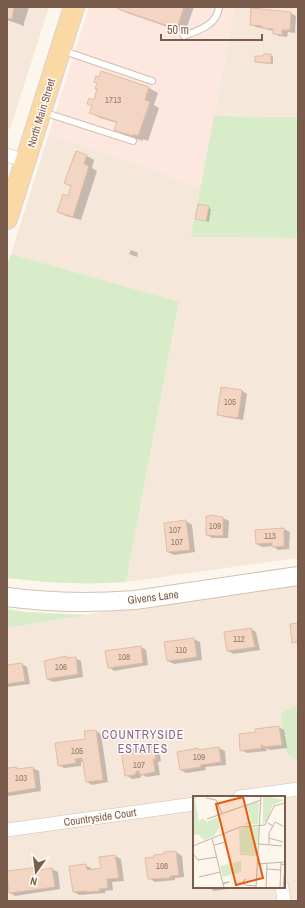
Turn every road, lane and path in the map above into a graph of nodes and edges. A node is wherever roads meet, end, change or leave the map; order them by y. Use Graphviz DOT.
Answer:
graph roads {
  1 [pos="74,7"];
  2 [pos="219,7"];
  3 [pos="184,36"];
  4 [pos="60,50"];
  5 [pos="152,81"];
  6 [pos="41,111"];
  7 [pos="133,140"];
  8 [pos="7,155"];
  9 [pos="26,161"];
  10 [pos="7,219"];
  11 [pos="298,576"];
  12 [pos="7,597"];
  13 [pos="298,789"];
  14 [pos="267,795"];
  15 [pos="254,796"];
  16 [pos="193,804"];
  17 [pos="7,830"];
  18 [pos="282,888"];
  19 [pos="284,901"];
  1 -- 4 [label="main road, North Main Street"];
  2 -- 3 [label="lane"];
  4 -- 5 [label="lane"];
  4 -- 6 [label="main road, North Main Street"];
  6 -- 7 [label="lane"];
  6 -- 9 [label="main road, North Main Street"];
  8 -- 9 [label="street"];
  9 -- 10 [label="main road, North Main Street"];
  11 -- 12 [label="street, Givens Lane"];
  13 -- 14 [label="street"];
  14 -- 15 [label="street"];
  16 -- 17 [label="street, Countryside Court"];
  18 -- 19 [label="street"];
}
